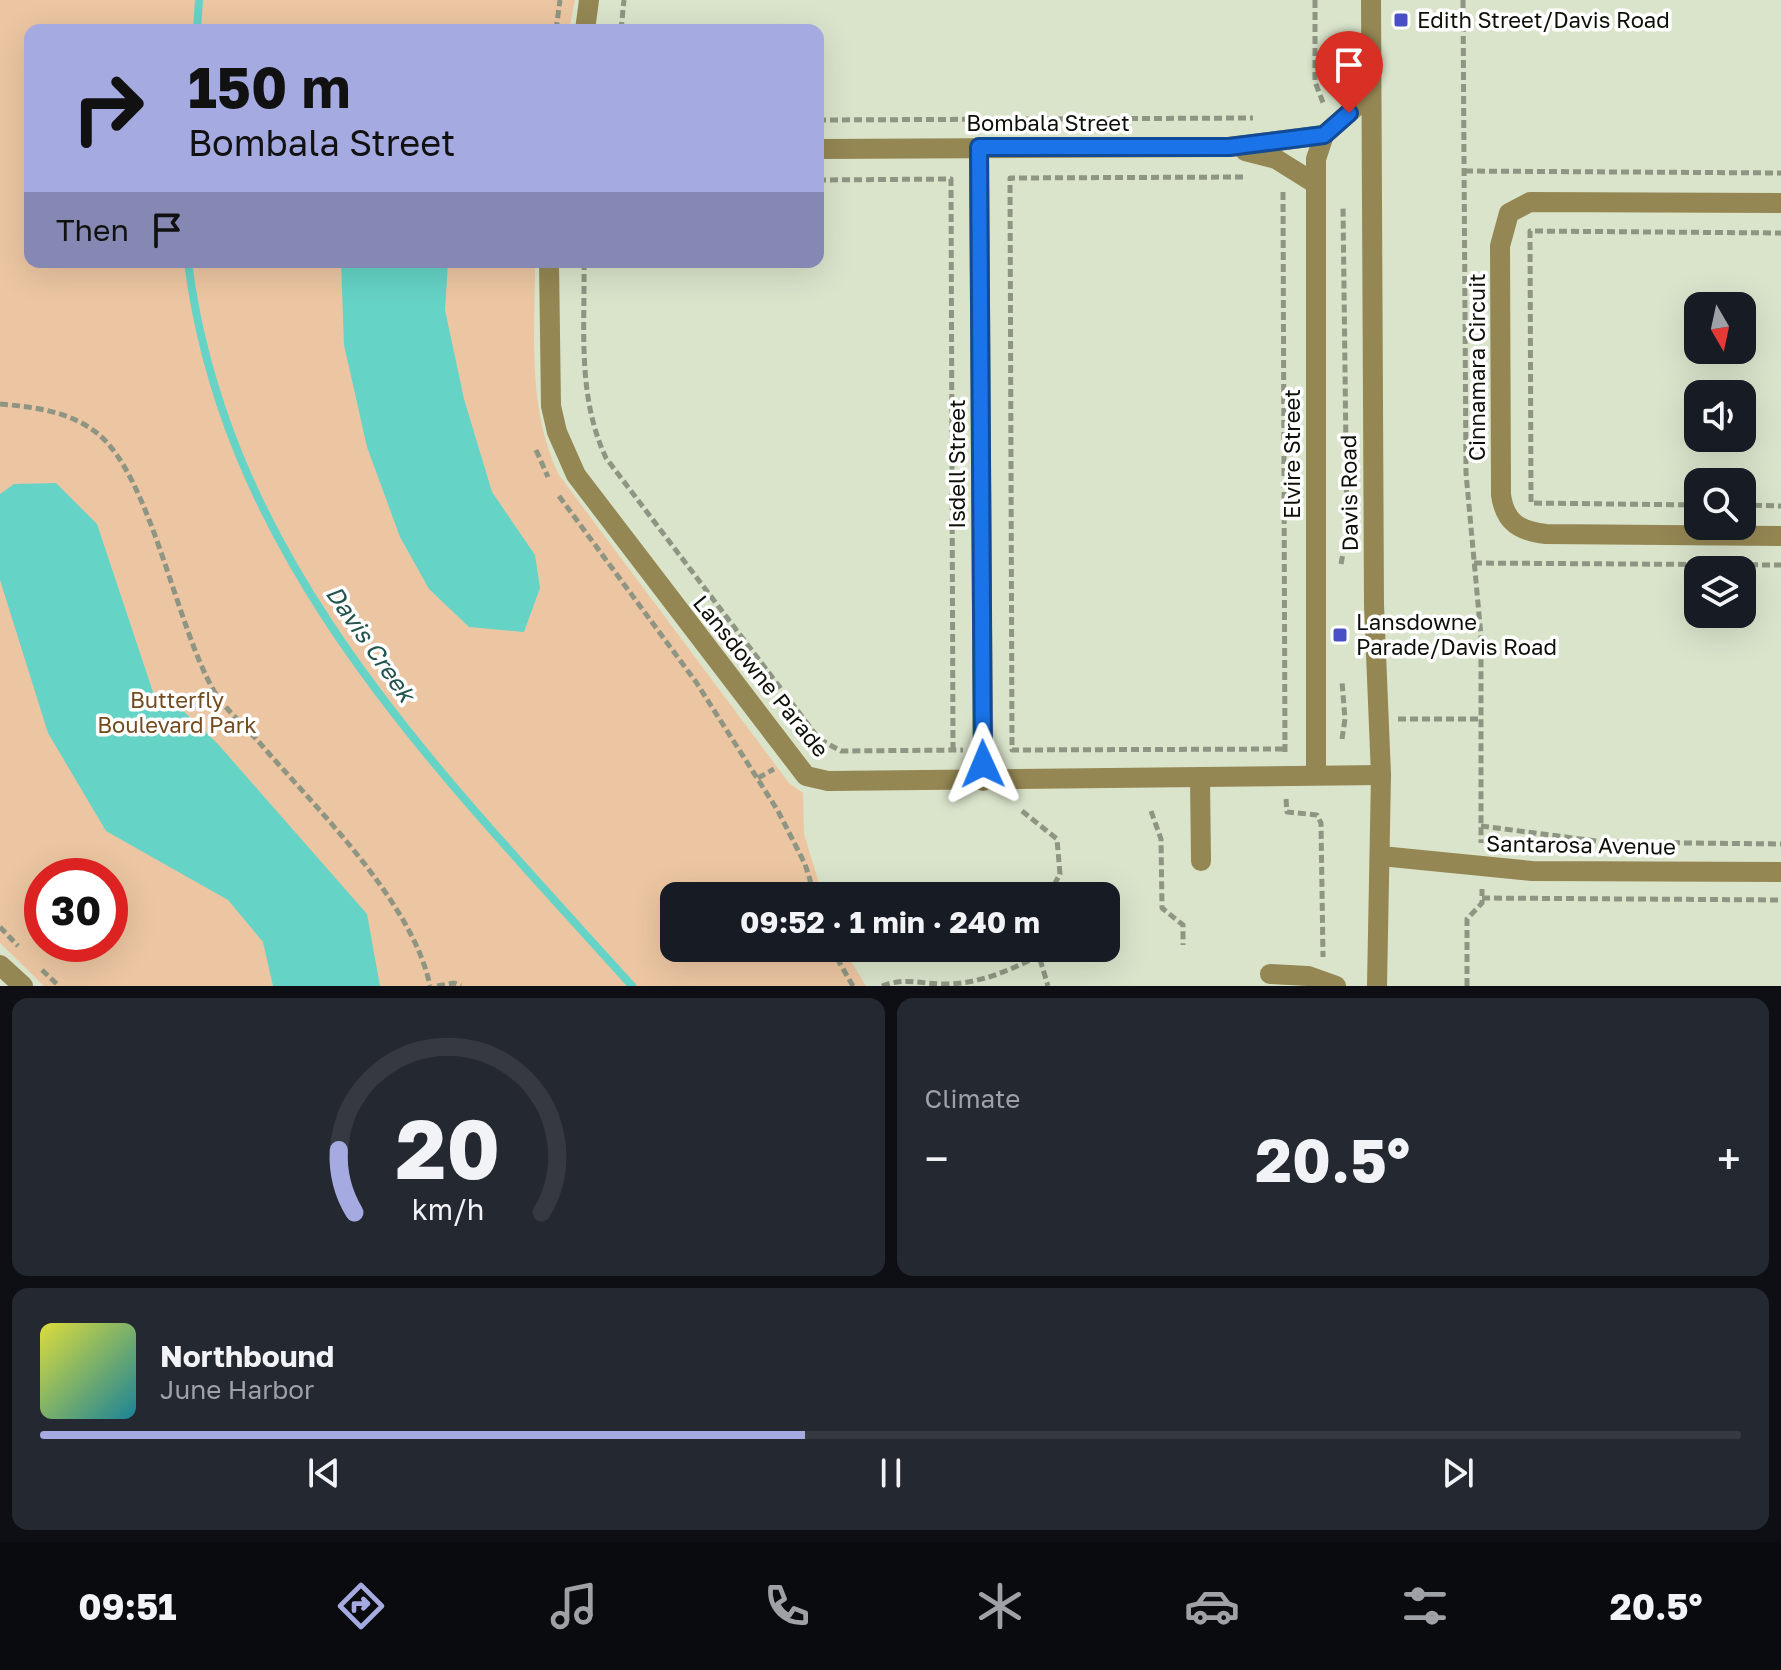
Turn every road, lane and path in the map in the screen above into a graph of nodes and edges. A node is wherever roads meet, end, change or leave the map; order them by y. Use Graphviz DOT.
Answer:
graph roads {
  1 [pos="560,0"];
  2 [pos="589,0"];
  3 [pos="624,0"];
  4 [pos="1371,0"];
  5 [pos="1463,0"];
  6 [pos="557,24"];
  7 [pos="586,24"];
  8 [pos="622,24"];
  9 [pos="1369,95"];
  10 [pos="1269,117"];
  11 [pos="824,120"];
  12 [pos="1324,135"];
  13 [pos="979,147"];
  14 [pos="1229,147"];
  15 [pos="824,149"];
  16 [pos="1465,171"];
  17 [pos="1781,173"];
  18 [pos="1253,177"];
  19 [pos="1283,177"];
  20 [pos="824,180"];
  21 [pos="1316,184"];
  22 [pos="1781,203"];
  23 [pos="1781,233"];
  24 [pos="549,268"];
  25 [pos="584,268"];
  26 [pos="0,404"];
  27 [pos="1684,505"];
  28 [pos="1756,505"];
  29 [pos="1781,506"];
  30 [pos="1781,536"];
  31 [pos="1474,563"];
  32 [pos="1781,565"];
  33 [pos="1285,749"];
  34 [pos="1316,775"];
  35 [pos="1381,775"];
  36 [pos="1285,778"];
  37 [pos="1200,779"];
  38 [pos="983,781"];
  39 [pos="1022,811"];
  40 [pos="1151,811"];
  41 [pos="1481,826"];
  42 [pos="1781,844"];
  43 [pos="1381,856"];
  44 [pos="1201,861"];
  45 [pos="1481,868"];
  46 [pos="1781,872"];
  47 [pos="1056,882"];
  48 [pos="1482,898"];
  49 [pos="1781,900"];
  50 [pos="1183,945"];
  51 [pos="839,962"];
  52 [pos="1026,962"];
  53 [pos="1041,962"];
  54 [pos="0,965"];
  55 [pos="1270,974"];
  56 [pos="1329,982"];
  57 [pos="23,986"];
  58 [pos="430,986"];
  59 [pos="437,986"];
  60 [pos="461,986"];
  61 [pos="853,986"];
  62 [pos="882,986"];
  63 [pos="1048,986"];
  64 [pos="1377,986"];
  65 [pos="1467,986"];
  1 -- 6 [label="path"];
  2 -- 7 [label="street"];
  3 -- 8 [label="path"];
  4 -- 9 [label="street, Davis Road"];
  5 -- 16 [label="path"];
  9 -- 12 [label="street"];
  9 -- 35 [label="street, Davis Road"];
  10 -- 11 [label="path"];
  12 -- 14 [label="street, Bombala Street"];
  12 -- 21 [label="street, Elvire Street"];
  13 -- 14 [label="street, Bombala Street"];
  13 -- 15 [label="street, Bombala Street"];
  13 -- 38 [label="street, Isdell Street"];
  14 -- 21 [label="street, Bombala Street"];
  16 -- 17 [label="path"];
  16 -- 31 [label="path"];
  18 -- 33 [label="path"];
  19 -- 33 [label="path"];
  20 -- 25 [label="path"];
  21 -- 34 [label="street, Elvire Street"];
  22 -- 30 [label="street, Cinnamara Circuit"];
  23 -- 27 [label="path"];
  24 -- 38 [label="street, Lansdowne Parade"];
  26 -- 58 [label="path"];
  28 -- 29 [label="path"];
  31 -- 32 [label="path"];
  31 -- 41 [label="path"];
  33 -- 36 [label="path"];
  34 -- 35 [label="street, Lansdowne Parade"];
  34 -- 36 [label="street, Lansdowne Parade"];
  35 -- 43 [label="street, Davis Road"];
  36 -- 37 [label="street, Lansdowne Parade"];
  36 -- 56 [label="path"];
  37 -- 38 [label="street, Lansdowne Parade"];
  37 -- 44 [label="street"];
  39 -- 47 [label="path"];
  40 -- 50 [label="path"];
  41 -- 42 [label="path"];
  41 -- 45 [label="path"];
  43 -- 45 [label="street, Santarosa Avenue"];
  43 -- 64 [label="street, Davis Road"];
  45 -- 46 [label="street, Santarosa Avenue"];
  45 -- 48 [label="path"];
  48 -- 49 [label="path"];
  48 -- 65 [label="path"];
  51 -- 61 [label="path"];
  52 -- 62 [label="path"];
  53 -- 63 [label="path"];
  54 -- 57 [label="street"];
  55 -- 56 [label="street"];
  59 -- 60 [label="path"];
}
